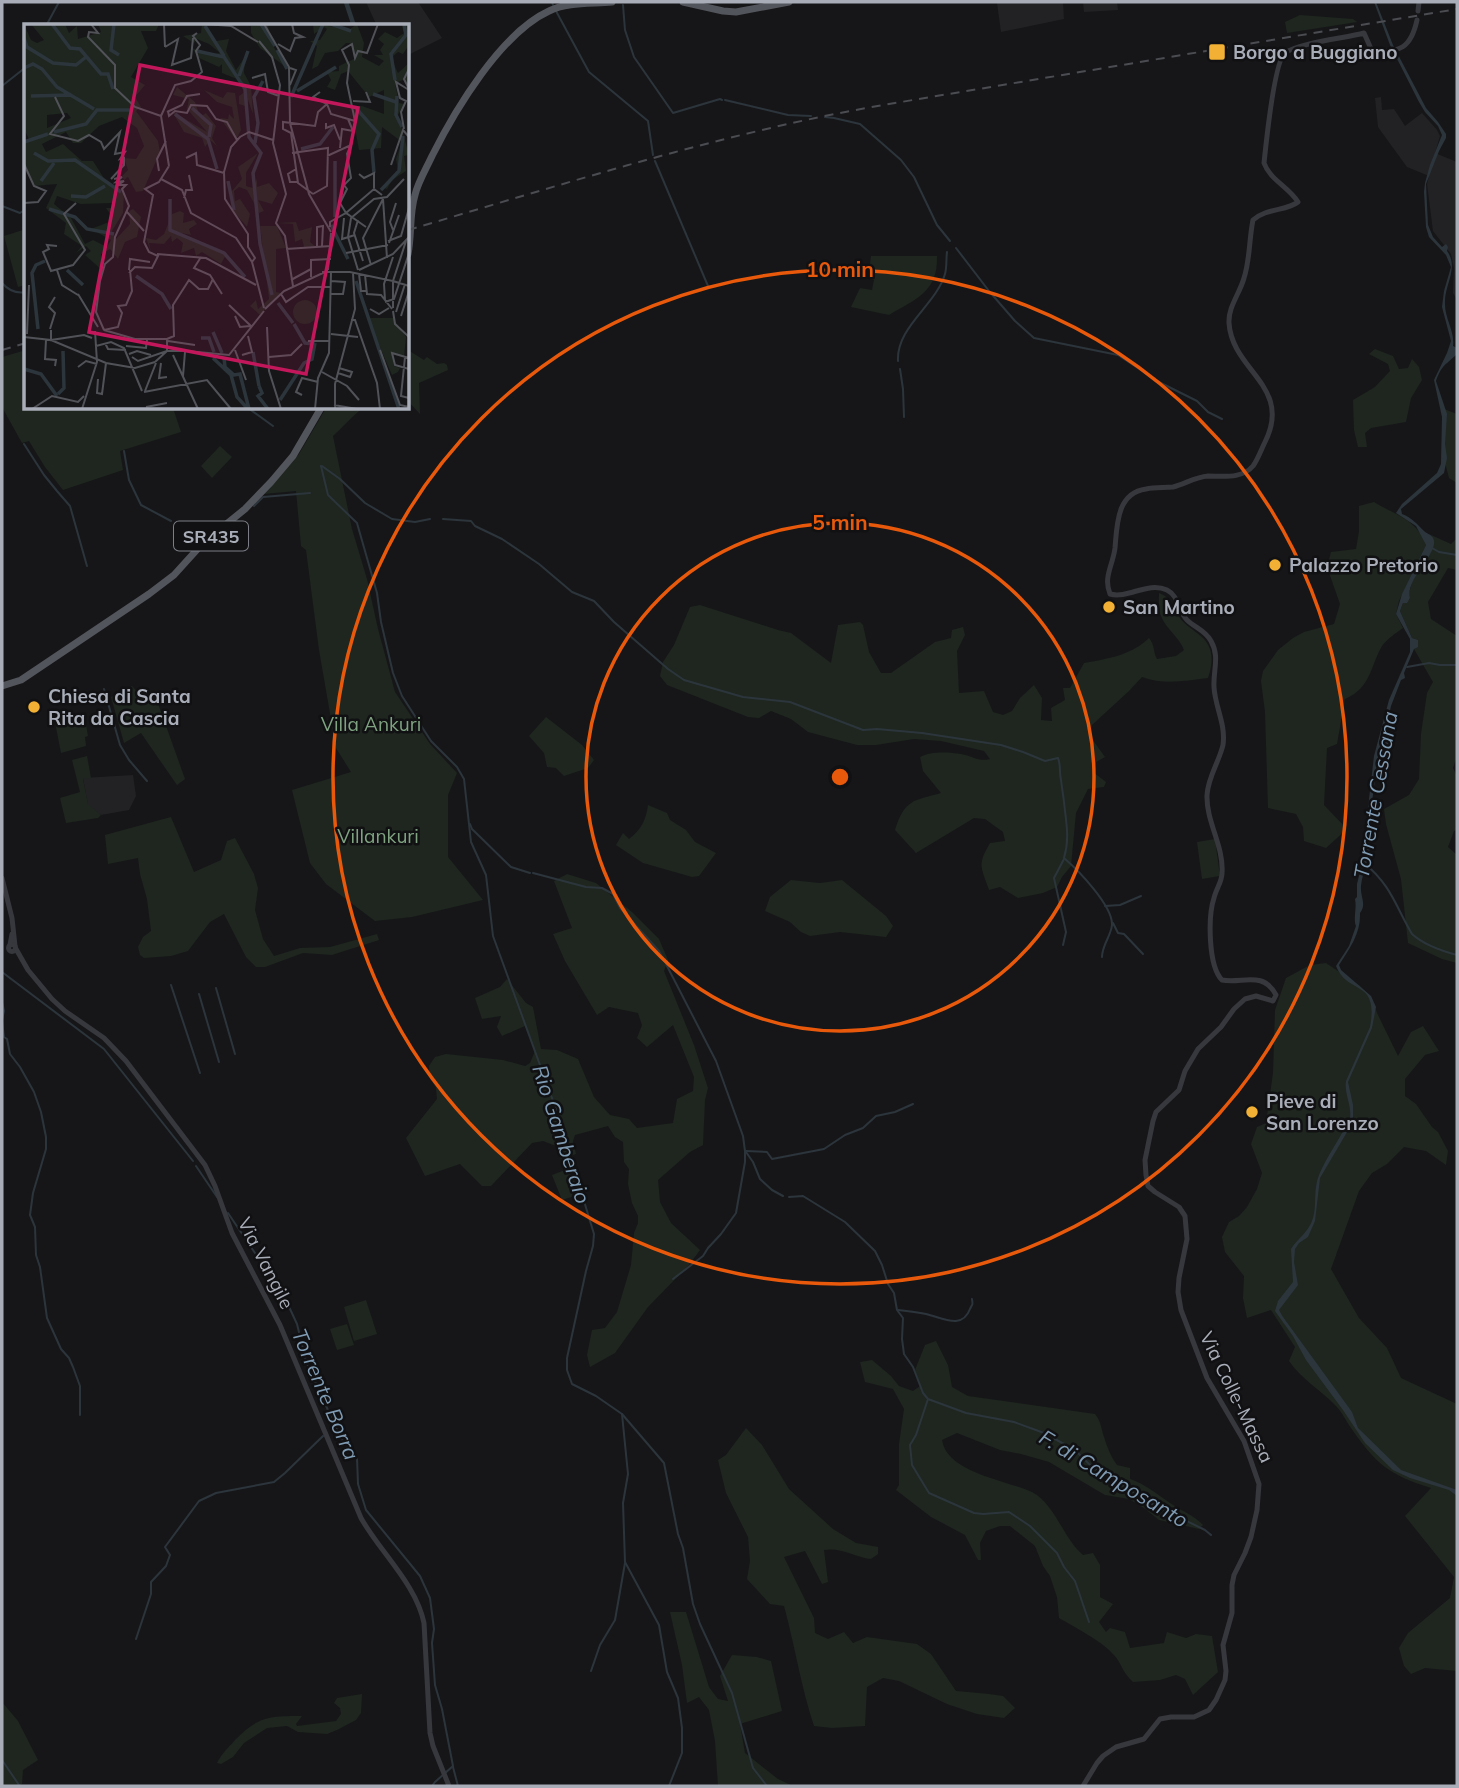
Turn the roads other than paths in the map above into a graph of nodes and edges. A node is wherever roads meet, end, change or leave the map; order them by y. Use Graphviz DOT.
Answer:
graph roads {
  1 [pos="612,2"];
  2 [pos="683,2"];
  3 [pos="785,2"];
  4 [pos="1419,2"];
  5 [pos="1418,11"];
  6 [pos="1417,20"];
  7 [pos="410,214"];
  8 [pos="410,214"];
  9 [pos="410,238"];
  10 [pos="320,410"];
  11 [pos="2,685"];
  12 [pos="2,878"];
  13 [pos="448,1783"];
  14 [pos="1083,1786"];
  1 -- 8 [label="main road"];
  2 -- 3 [label="main road"];
  4 -- 5 [label="street"];
  6 -- 14 [label="street, Via Colle-Massa"];
  7 -- 9 [label="main road"];
  10 -- 11 [label="main road, SR435"];
  12 -- 13 [label="street, Via Vangile"];
}
